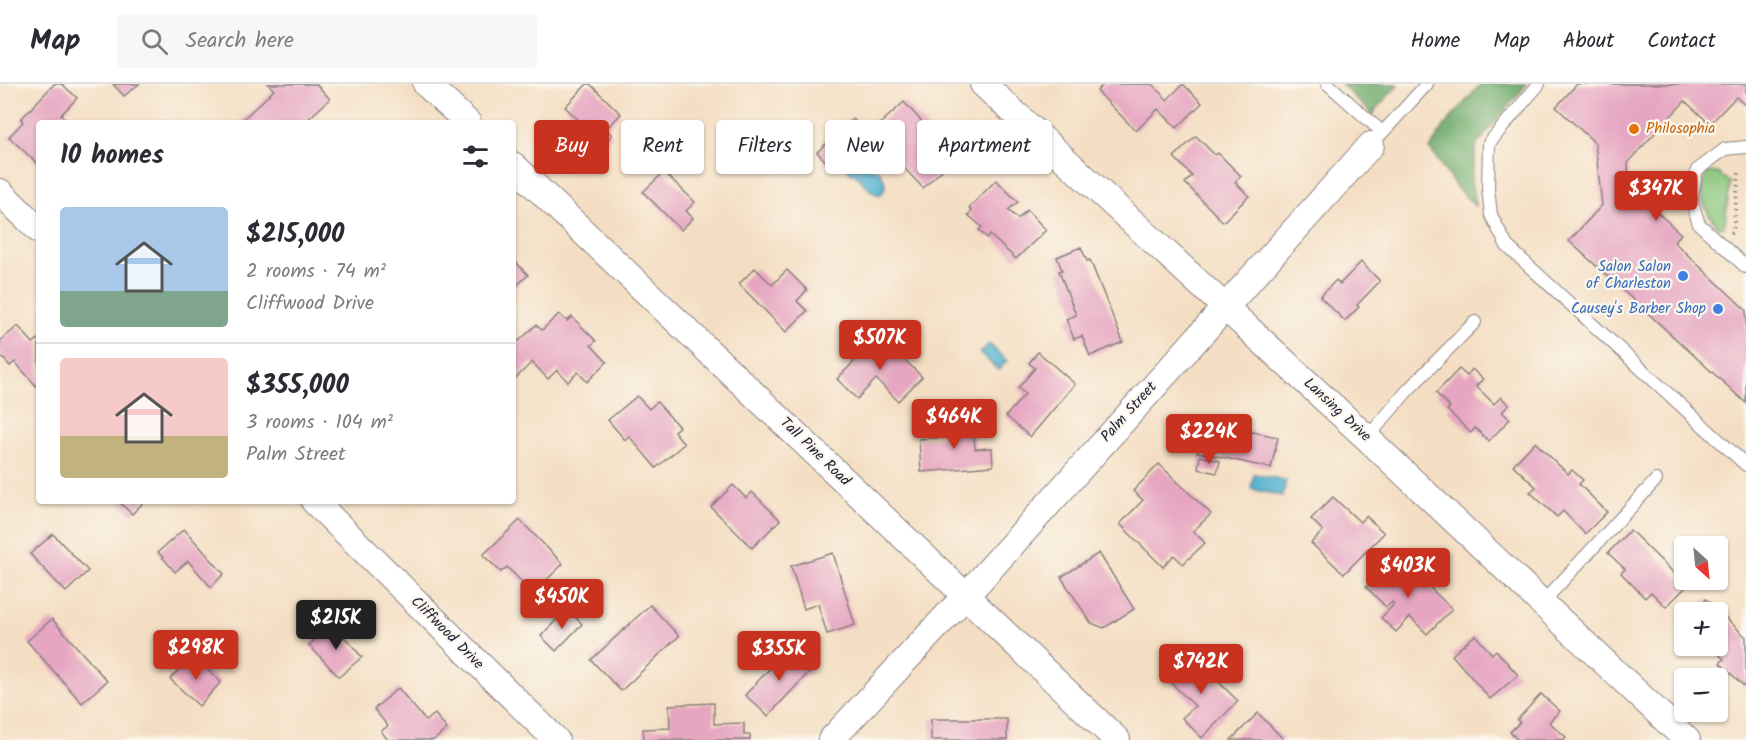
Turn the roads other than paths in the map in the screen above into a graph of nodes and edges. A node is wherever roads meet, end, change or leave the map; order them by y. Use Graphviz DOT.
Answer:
graph roads {
  1 [pos="426,84"];
  2 [pos="983,84"];
  3 [pos="1328,84"];
  4 [pos="1427,84"];
  5 [pos="1539,84"];
  6 [pos="465,120"];
  7 [pos="1376,139"];
  8 [pos="1746,147"];
  9 [pos="516,168"];
  10 [pos="0,192"];
  11 [pos="36,227"];
  12 [pos="1746,267"];
  13 [pos="1225,306"];
  14 [pos="1474,322"];
  15 [pos="1367,438"];
  16 [pos="1746,465"];
  17 [pos="1656,480"];
  18 [pos="317,504"];
  19 [pos="965,596"];
  20 [pos="1542,603"];
  21 [pos="556,740"];
  22 [pos="831,740"];
  23 [pos="1117,740"];
  24 [pos="1687,740"];
  1 -- 6 [label="street"];
  2 -- 13 [label="street, Lansing Drive"];
  3 -- 7 [label="lane"];
  4 -- 7 [label="lane, Palm Street"];
  5 -- 16 [label="lane"];
  7 -- 13 [label="street, Palm Street"];
  8 -- 12 [label="lane"];
  9 -- 19 [label="street, Tall Pine Road"];
  10 -- 11 [label="street"];
  13 -- 15 [label="street, Lansing Drive"];
  13 -- 19 [label="street, Palm Street"];
  14 -- 15 [label="lane"];
  15 -- 20 [label="street, Lansing Drive"];
  17 -- 20 [label="lane"];
  18 -- 21 [label="street, Cliffwood Drive"];
  19 -- 22 [label="street, Palm Street"];
  19 -- 23 [label="street, Tall Pine Road"];
  20 -- 24 [label="street, Lansing Drive"];
}
